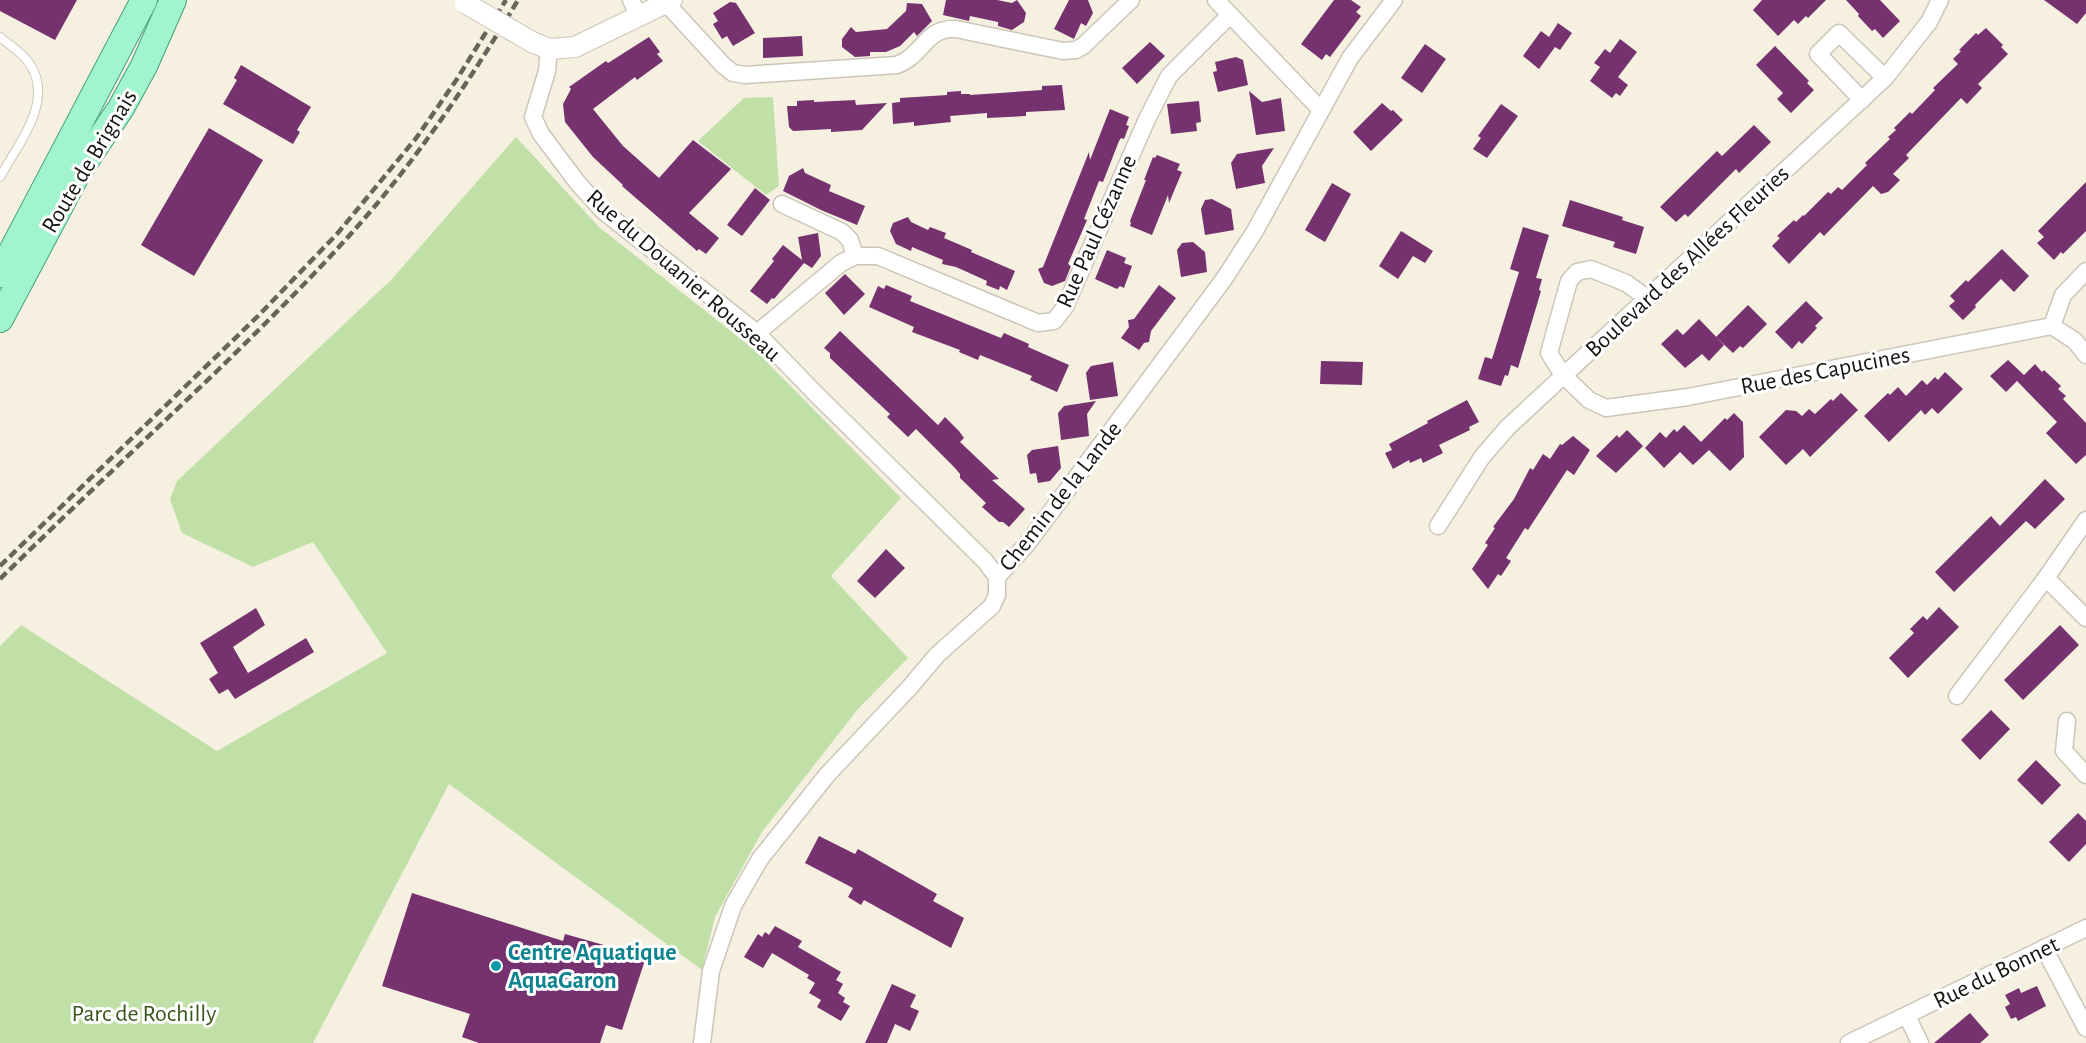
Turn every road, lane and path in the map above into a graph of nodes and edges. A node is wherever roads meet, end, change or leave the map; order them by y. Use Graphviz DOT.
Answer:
graph roads {
  1 [pos="144,0"];
  2 [pos="173,0"];
  3 [pos="1131,0"];
  4 [pos="1215,0"];
  5 [pos="1394,0"];
  6 [pos="1940,0"];
  7 [pos="461,2"];
  8 [pos="669,2"];
  9 [pos="635,8"];
  10 [pos="1230,15"];
  11 [pos="0,37"];
  12 [pos="541,45"];
  13 [pos="1885,78"];
  14 [pos="1862,100"];
  15 [pos="1321,110"];
  16 [pos="0,177"];
  17 [pos="782,204"];
  18 [pos="855,256"];
  19 [pos="2086,271"];
  20 [pos="0,274"];
  21 [pos="1647,298"];
  22 [pos="0,319"];
  23 [pos="2052,326"];
  24 [pos="757,333"];
  25 [pos="2086,355"];
  26 [pos="1563,375"];
  27 [pos="2086,519"];
  28 [pos="1438,526"];
  29 [pos="997,577"];
  30 [pos="2046,578"];
  31 [pos="2086,618"];
  32 [pos="1957,696"];
  33 [pos="2067,721"];
  34 [pos="2086,775"];
  35 [pos="2086,928"];
  36 [pos="2044,948"];
  37 [pos="1907,1016"];
  38 [pos="2086,1028"];
  39 [pos="702,1043"];
  40 [pos="1849,1043"];
  41 [pos="1920,1043"];
  1 -- 20 [label="main road, Route de Brignais"];
  2 -- 22 [label="main road, Route de Brignais"];
  3 -- 8 [label="street"];
  4 -- 10 [label="street"];
  5 -- 15 [label="street, Chemin de la Lande"];
  6 -- 13 [label="street, Boulevard des Allées Fleuries"];
  7 -- 12 [label="street, bridge"];
  8 -- 9 [label="street"];
  9 -- 12 [label="street"];
  10 -- 15 [label="street"];
  10 -- 18 [label="street, Rue Paul Cézanne"];
  11 -- 16 [label="lane"];
  12 -- 24 [label="street, Rue du Douanier Rousseau"];
  13 -- 14 [label="street, Boulevard des Allées Fleuries"];
  13 -- 14 [label="street"];
  14 -- 21 [label="street, Boulevard des Allées Fleuries"];
  15 -- 29 [label="street, Chemin de la Lande"];
  17 -- 18 [label="street"];
  18 -- 24 [label="street"];
  19 -- 23 [label="street"];
  21 -- 26 [label="street, Boulevard des Allées Fleuries"];
  21 -- 26 [label="street, Rue des Capucines"];
  23 -- 25 [label="street"];
  23 -- 26 [label="street, Rue des Capucines"];
  24 -- 29 [label="street, Rue du Douanier Rousseau"];
  26 -- 28 [label="street, Boulevard des Allées Fleuries"];
  27 -- 30 [label="street"];
  29 -- 39 [label="street, Chemin de la Lande"];
  30 -- 31 [label="street"];
  30 -- 32 [label="street"];
  33 -- 34 [label="street"];
  35 -- 36 [label="street, Rue du Bonnet"];
  36 -- 37 [label="street, Rue du Bonnet"];
  36 -- 38 [label="street"];
  37 -- 40 [label="street, Rue du Bonnet"];
  37 -- 41 [label="street, Rue du Bonnet"];
}
